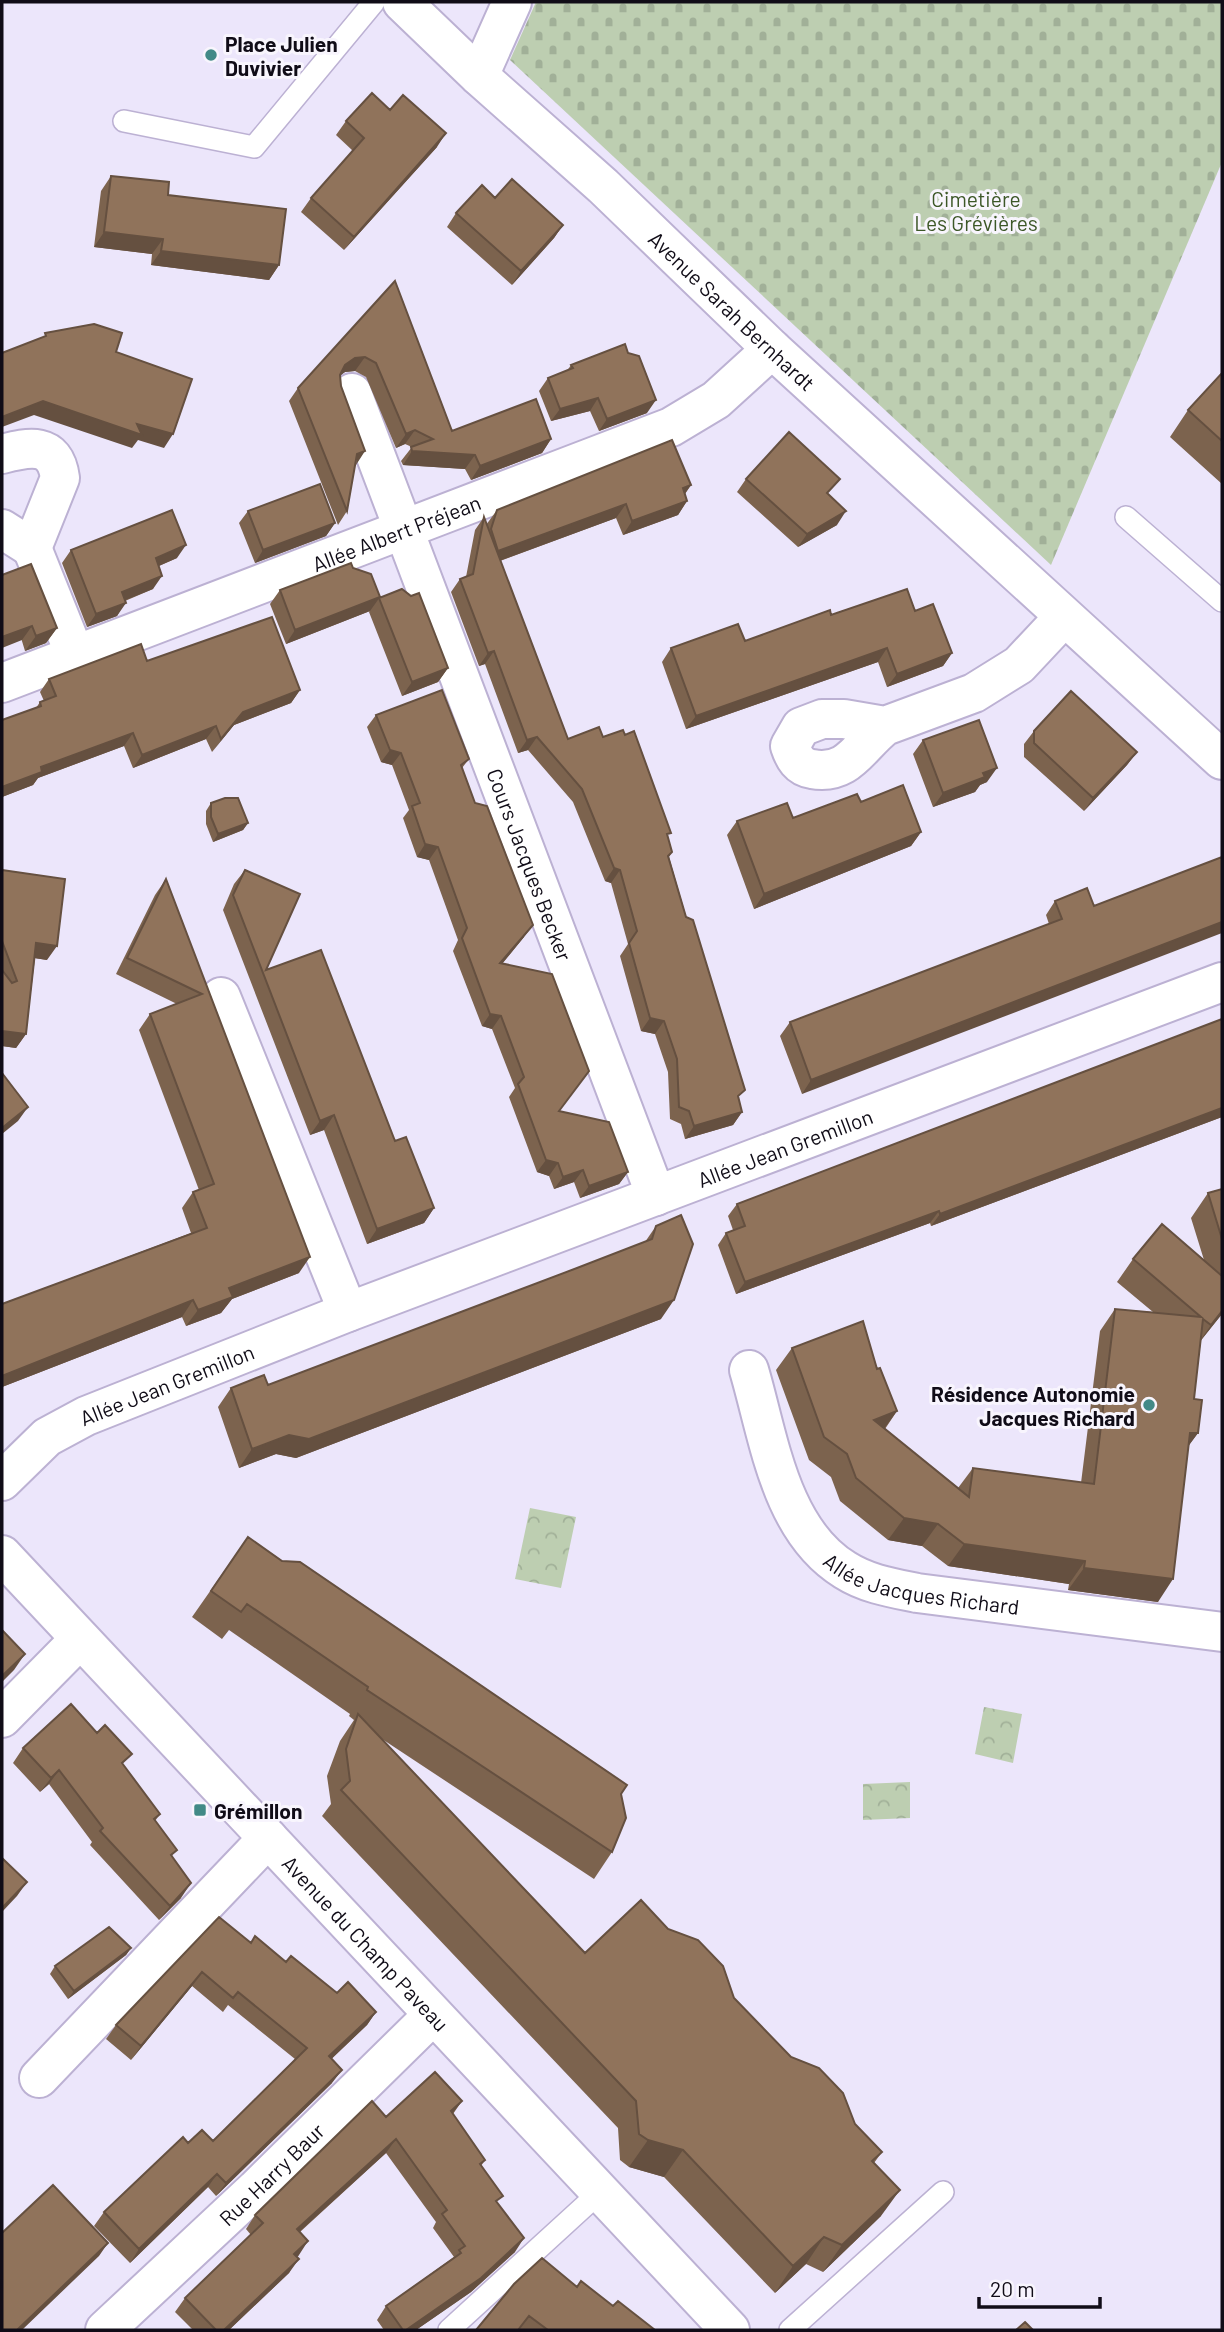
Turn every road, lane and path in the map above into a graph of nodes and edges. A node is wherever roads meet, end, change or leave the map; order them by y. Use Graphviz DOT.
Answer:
graph roads {
  1 [pos="374,2"];
  2 [pos="401,2"];
  3 [pos="512,2"];
  4 [pos="479,76"];
  5 [pos="124,121"];
  6 [pos="772,349"];
  7 [pos="352,393"];
  8 [pos="2,454"];
  9 [pos="1126,517"];
  10 [pos="406,531"];
  11 [pos="17,538"];
  12 [pos="1222,601"];
  13 [pos="1064,617"];
  14 [pos="75,655"];
  15 [pos="2,683"];
  16 [pos="885,726"];
  17 [pos="1222,760"];
  18 [pos="1222,982"];
  19 [pos="221,997"];
  20 [pos="656,1196"];
  21 [pos="348,1312"];
  22 [pos="749,1370"];
  23 [pos="2,1481"];
  24 [pos="2,1555"];
  25 [pos="1222,1632"];
  26 [pos="80,1639"];
  27 [pos="2,1718"];
  28 [pos="268,1838"];
  29 [pos="433,2015"];
  30 [pos="39,2078"];
  31 [pos="600,2192"];
  32 [pos="943,2192"];
  33 [pos="105,2330"];
  34 [pos="449,2330"];
  35 [pos="730,2330"];
  36 [pos="790,2330"];
  1 -- 5 [label="lane"];
  2 -- 4 [label="street, Avenue Sarah Bernhardt"];
  3 -- 4 [label="street"];
  4 -- 6 [label="street, Avenue Sarah Bernhardt"];
  6 -- 10 [label="street, Allée Albert Préjean"];
  6 -- 13 [label="street, Avenue Sarah Bernhardt"];
  7 -- 10 [label="street, Cours Jacques Becker"];
  8 -- 11 [label="street"];
  9 -- 12 [label="lane"];
  10 -- 14 [label="street, Allée Albert Préjean"];
  10 -- 20 [label="street, Cours Jacques Becker"];
  11 -- 14 [label="street"];
  13 -- 16 [label="street"];
  13 -- 17 [label="street, Avenue Sarah Bernhardt"];
  14 -- 15 [label="street, Allée Albert Préjean"];
  18 -- 20 [label="street, Allée Jean Gremillon"];
  19 -- 21 [label="street"];
  20 -- 21 [label="street, Allée Jean Gremillon"];
  21 -- 23 [label="street, Allée Jean Gremillon"];
  22 -- 25 [label="street, Allée Jacques Richard"];
  24 -- 26 [label="street, Avenue du Champ Paveau"];
  26 -- 27 [label="street"];
  26 -- 28 [label="street, Avenue du Champ Paveau"];
  28 -- 29 [label="street, Avenue du Champ Paveau"];
  28 -- 30 [label="street"];
  29 -- 31 [label="street, Avenue du Champ Paveau"];
  29 -- 33 [label="street, Rue Harry Baur"];
  31 -- 34 [label="lane"];
  31 -- 35 [label="street, Avenue du Champ Paveau"];
  32 -- 36 [label="lane"];
}
